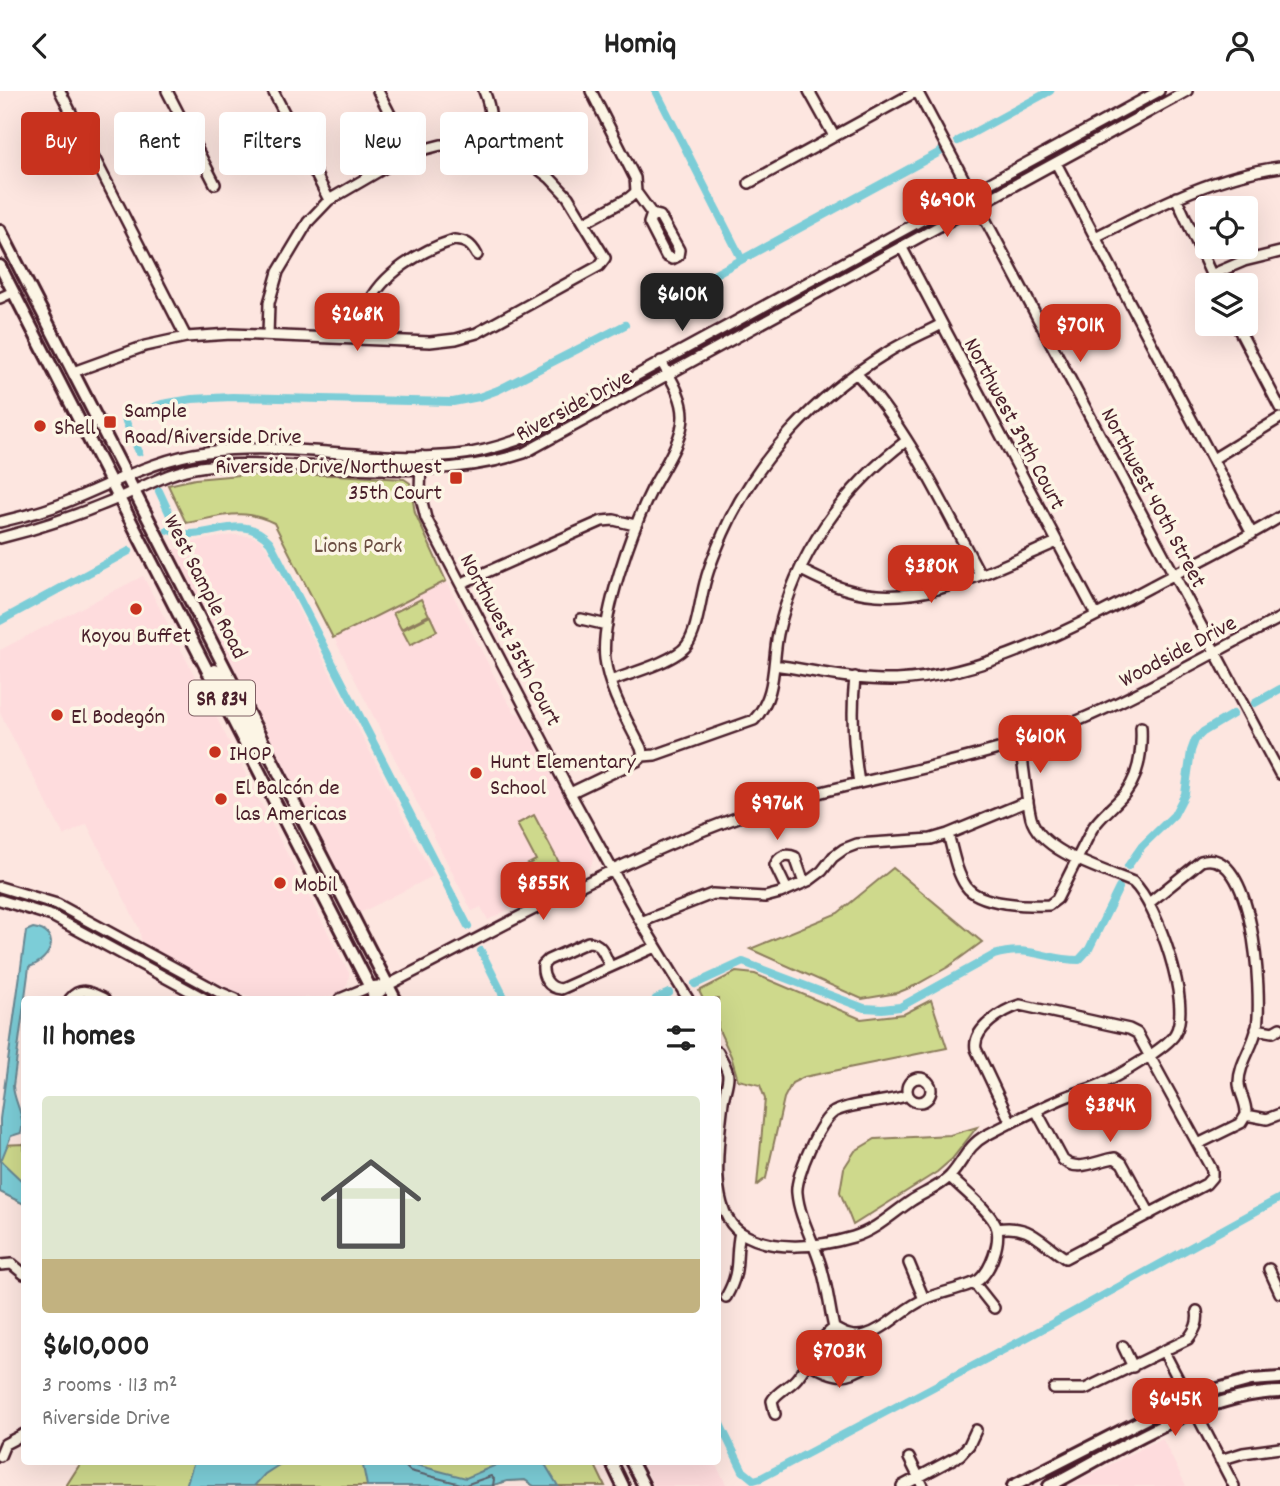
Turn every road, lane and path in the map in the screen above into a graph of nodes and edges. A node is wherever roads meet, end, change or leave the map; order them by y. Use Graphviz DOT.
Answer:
graph roads {
  1 [pos="60,91"];
  2 [pos="167,91"];
  3 [pos="273,91"];
  4 [pos="378,91"];
  5 [pos="484,91"];
  6 [pos="591,91"];
  7 [pos="809,91"];
  8 [pos="917,91"];
  9 [pos="1159,91"];
  10 [pos="1187,91"];
  11 [pos="389,112"];
  12 [pos="490,112"];
  13 [pos="834,137"];
  14 [pos="1056,163"];
  15 [pos="1280,167"];
  16 [pos="372,175"];
  17 [pos="544,175"];
  18 [pos="749,183"];
  19 [pos="215,184"];
  20 [pos="636,192"];
  21 [pos="972,194"];
  22 [pos="1176,197"];
  23 [pos="329,200"];
  24 [pos="978,205"];
  25 [pos="652,214"];
  26 [pos="585,222"];
  27 [pos="0,230"];
  28 [pos="1096,237"];
  29 [pos="902,248"];
  30 [pos="1280,252"];
  31 [pos="477,255"];
  32 [pos="0,266"];
  33 [pos="1210,273"];
  34 [pos="1216,273"];
  35 [pos="7,287"];
  36 [pos="0,298"];
  37 [pos="942,324"];
  38 [pos="268,335"];
  39 [pos="1242,336"];
  40 [pos="186,337"];
  41 [pos="363,338"];
  42 [pos="661,361"];
  43 [pos="73,372"];
  44 [pos="856,373"];
  45 [pos="668,375"];
  46 [pos="1280,408"];
  47 [pos="1280,418"];
  48 [pos="906,441"];
  49 [pos="421,456"];
  50 [pos="1213,459"];
  51 [pos="421,470"];
  52 [pos="125,475"];
  53 [pos="112,482"];
  54 [pos="133,490"];
  55 [pos="120,497"];
  56 [pos="1280,517"];
  57 [pos="0,522"];
  58 [pos="635,525"];
  59 [pos="1252,534"];
  60 [pos="0,538"];
  61 [pos="1057,542"];
  62 [pos="801,570"];
  63 [pos="979,574"];
  64 [pos="1175,574"];
  65 [pos="462,583"];
  66 [pos="1096,615"];
  67 [pos="1280,618"];
  68 [pos="581,619"];
  69 [pos="607,625"];
  70 [pos="1215,652"];
  71 [pos="201,657"];
  72 [pos="775,666"];
  73 [pos="855,677"];
  74 [pos="610,681"];
  75 [pos="242,701"];
  76 [pos="225,703"];
  77 [pos="1141,727"];
  78 [pos="1019,743"];
  79 [pos="643,756"];
  80 [pos="275,765"];
  81 [pos="1280,774"];
  82 [pos="859,783"];
  83 [pos="570,793"];
  84 [pos="1028,801"];
  85 [pos="948,834"];
  86 [pos="1077,859"];
  87 [pos="612,870"];
  88 [pos="804,883"];
  89 [pos="0,887"];
  90 [pos="787,890"];
  91 [pos="0,900"];
  92 [pos="1149,903"];
  93 [pos="57,904"];
  94 [pos="52,916"];
  95 [pos="641,922"];
  96 [pos="655,947"];
  97 [pos="137,948"];
  98 [pos="132,960"];
  99 [pos="610,967"];
  100 [pos="388,985"];
  101 [pos="369,987"];
  102 [pos="73,996"];
  103 [pos="98,996"];
  104 [pos="199,996"];
  105 [pos="218,996"];
  106 [pos="347,996"];
  107 [pos="373,996"];
  108 [pos="377,996"];
  109 [pos="394,996"];
  110 [pos="686,996"];
  111 [pos="1280,1028"];
  112 [pos="1256,1029"];
  113 [pos="1149,1055"];
  114 [pos="721,1059"];
  115 [pos="908,1095"];
  116 [pos="721,1099"];
  117 [pos="1037,1112"];
  118 [pos="1246,1115"];
  119 [pos="1279,1118"];
  120 [pos="1011,1123"];
  121 [pos="1199,1144"];
  122 [pos="950,1177"];
  123 [pos="721,1204"];
  124 [pos="1150,1214"];
  125 [pos="997,1229"];
  126 [pos="740,1232"];
  127 [pos="812,1244"];
  128 [pos="909,1263"];
  129 [pos="0,1265"];
  130 [pos="1269,1269"];
  131 [pos="21,1272"];
  132 [pos="975,1284"];
  133 [pos="1280,1293"];
  134 [pos="726,1297"];
  135 [pos="924,1299"];
  136 [pos="994,1308"];
  137 [pos="1197,1311"];
  138 [pos="834,1328"];
  139 [pos="1123,1346"];
  140 [pos="1164,1352"];
  141 [pos="807,1362"];
  142 [pos="869,1364"];
  143 [pos="1133,1367"];
  144 [pos="1280,1378"];
  145 [pos="1054,1389"];
  146 [pos="1280,1392"];
  147 [pos="1188,1397"];
  148 [pos="1196,1411"];
  149 [pos="775,1414"];
  150 [pos="976,1430"];
  151 [pos="21,1435"];
  152 [pos="3,1440"];
  153 [pos="1280,1448"];
  154 [pos="0,1456"];
  155 [pos="909,1458"];
  156 [pos="1220,1461"];
  157 [pos="613,1465"];
  158 [pos="633,1465"];
  159 [pos="921,1482"];
  160 [pos="623,1486"];
  161 [pos="644,1486"];
  162 [pos="902,1486"];
  163 [pos="1013,1486"];
  164 [pos="1049,1486"];
  165 [pos="1234,1486"];
  1 -- 40 [label="street"];
  2 -- 19 [label="street"];
  3 -- 23 [label="street"];
  4 -- 11 [label="street"];
  5 -- 12 [label="street"];
  6 -- 20 [label="street"];
  7 -- 13 [label="street"];
  8 -- 13 [label="street"];
  8 -- 21 [label="street, Northwest 40th Street"];
  9 -- 21 [label="street, Riverside Drive"];
  10 -- 14 [label="street, Riverside Drive"];
  13 -- 18 [label="street"];
  14 -- 24 [label="street, Riverside Drive"];
  14 -- 28 [label="street"];
  15 -- 22 [label="street"];
  16 -- 23 [label="street"];
  17 -- 26 [label="street"];
  20 -- 25 [label="street"];
  20 -- 26 [label="street"];
  21 -- 24 [label="street, Northwest 40th Street"];
  21 -- 42 [label="street, Riverside Drive"];
  22 -- 28 [label="street"];
  22 -- 33 [label="street"];
  23 -- 38 [label="street"];
  24 -- 29 [label="street, Riverside Drive"];
  24 -- 64 [label="street, Northwest 40th Street"];
  25 -- 25 [label="street"];
  26 -- 41 [label="street"];
  27 -- 43 [label="main road, West Sample Road / SR 834"];
  28 -- 50 [label="street"];
  29 -- 37 [label="street, Northwest 39th Court"];
  29 -- 45 [label="street, Riverside Drive"];
  30 -- 34 [label="street"];
  31 -- 41 [label="street"];
  32 -- 35 [label="main road, West Sample Road / SR 834"];
  35 -- 36 [label="street"];
  35 -- 53 [label="main road, West Sample Road / SR 834"];
  37 -- 44 [label="street"];
  37 -- 61 [label="street, Northwest 39th Court"];
  38 -- 40 [label="street"];
  38 -- 41 [label="street"];
  39 -- 46 [label="street"];
  40 -- 43 [label="street"];
  42 -- 45 [label="street"];
  42 -- 49 [label="street, Riverside Drive"];
  43 -- 52 [label="main road, West Sample Road / SR 834"];
  44 -- 48 [label="street"];
  44 -- 74 [label="street"];
  45 -- 51 [label="street, Riverside Drive"];
  45 -- 58 [label="street"];
  47 -- 50 [label="street"];
  48 -- 62 [label="street"];
  48 -- 63 [label="street"];
  49 -- 51 [label="street, Northwest 35th Court"];
  49 -- 52 [label="street, Riverside Drive"];
  50 -- 59 [label="street"];
  51 -- 54 [label="street, Riverside Drive"];
  51 -- 65 [label="street, Northwest 35th Court"];
  52 -- 53 [label="street, Riverside Drive"];
  52 -- 54 [label="main road, West Sample Road / SR 834"];
  53 -- 55 [label="main road, West Sample Road / SR 834"];
  53 -- 57 [label="street, Riverside Drive"];
  54 -- 55 [label="street, Riverside Drive"];
  54 -- 75 [label="main road, West Sample Road / SR 834"];
  55 -- 60 [label="street, Riverside Drive"];
  55 -- 71 [label="main road, West Sample Road / SR 834"];
  56 -- 59 [label="street"];
  58 -- 65 [label="street"];
  58 -- 69 [label="street"];
  59 -- 64 [label="street"];
  61 -- 63 [label="street"];
  61 -- 66 [label="street, Northwest 39th Court"];
  62 -- 63 [label="street"];
  62 -- 72 [label="street"];
  64 -- 66 [label="street"];
  64 -- 70 [label="street, Northwest 40th Street"];
  65 -- 83 [label="street, Northwest 35th Court"];
  66 -- 73 [label="street"];
  67 -- 70 [label="street, Woodside Drive"];
  68 -- 69 [label="street"];
  69 -- 74 [label="street"];
  70 -- 78 [label="street, Woodside Drive"];
  70 -- 81 [label="street, Northwest 40th Street"];
  71 -- 75 [label="main road"];
  71 -- 76 [label="main road, West Sample Road / SR 834"];
  72 -- 73 [label="street"];
  72 -- 79 [label="street"];
  73 -- 82 [label="street"];
  74 -- 79 [label="street"];
  75 -- 80 [label="main road, West Sample Road / SR 834"];
  76 -- 80 [label="main road"];
  76 -- 101 [label="main road, West Sample Road / SR 834"];
  77 -- 86 [label="street"];
  78 -- 82 [label="street, Woodside Drive"];
  78 -- 84 [label="street"];
  79 -- 83 [label="street"];
  80 -- 100 [label="main road, West Sample Road / SR 834"];
  82 -- 87 [label="street, Woodside Drive"];
  83 -- 87 [label="street, Northwest 35th Court"];
  84 -- 85 [label="street"];
  84 -- 86 [label="street"];
  85 -- 86 [label="street"];
  85 -- 88 [label="street"];
  86 -- 92 [label="street"];
  87 -- 95 [label="street, Northwest 35th Court"];
  87 -- 100 [label="street, Woodside Drive"];
  88 -- 90 [label="street"];
  88 -- 90 [label="street"];
  89 -- 93 [label="street"];
  90 -- 95 [label="street"];
  91 -- 94 [label="street"];
  92 -- 112 [label="street"];
  92 -- 113 [label="street"];
  93 -- 94 [label="street"];
  93 -- 97 [label="street"];
  94 -- 98 [label="street"];
  95 -- 96 [label="street, Northwest 35th Court"];
  96 -- 99 [label="street"];
  96 -- 110 [label="street, Northwest 35th Court"];
  97 -- 98 [label="street"];
  97 -- 105 [label="street"];
  98 -- 104 [label="street"];
  99 -- 99 [label="street"];
  100 -- 101 [label="street"];
  100 -- 108 [label="street"];
  100 -- 109 [label="main road, West Sample Road / SR 834"];
  101 -- 106 [label="street"];
  101 -- 107 [label="main road, West Sample Road / SR 834"];
  102 -- 103 [label="street"];
  111 -- 112 [label="street"];
  112 -- 118 [label="street"];
  113 -- 117 [label="street"];
  113 -- 120 [label="street"];
  113 -- 121 [label="street"];
  114 -- 116 [label="street"];
  115 -- 127 [label="street"];
  117 -- 120 [label="street"];
  117 -- 124 [label="street"];
  118 -- 119 [label="street"];
  118 -- 121 [label="street"];
  120 -- 122 [label="street"];
  121 -- 124 [label="street"];
  122 -- 125 [label="street"];
  122 -- 127 [label="street"];
  123 -- 126 [label="street"];
  124 -- 125 [label="street"];
  125 -- 132 [label="street"];
  126 -- 127 [label="street"];
  126 -- 134 [label="street"];
  127 -- 138 [label="street"];
  128 -- 135 [label="street"];
  129 -- 131 [label="street"];
  130 -- 133 [label="street"];
  132 -- 135 [label="street"];
  132 -- 136 [label="street"];
  135 -- 138 [label="street"];
  137 -- 140 [label="street"];
  138 -- 141 [label="street"];
  139 -- 143 [label="street"];
  140 -- 143 [label="street"];
  140 -- 147 [label="street"];
  141 -- 142 [label="street"];
  141 -- 149 [label="street"];
  143 -- 145 [label="street"];
  144 -- 147 [label="main road"];
  146 -- 148 [label="main road"];
  147 -- 148 [label="street"];
  147 -- 163 [label="main road"];
  148 -- 156 [label="street"];
  148 -- 164 [label="main road"];
  150 -- 159 [label="street"];
  151 -- 152 [label="street"];
  152 -- 154 [label="street"];
  153 -- 156 [label="street"];
  155 -- 159 [label="street"];
  156 -- 165 [label="street"];
  157 -- 160 [label="main road"];
  158 -- 161 [label="main road"];
  159 -- 162 [label="street"];
}
